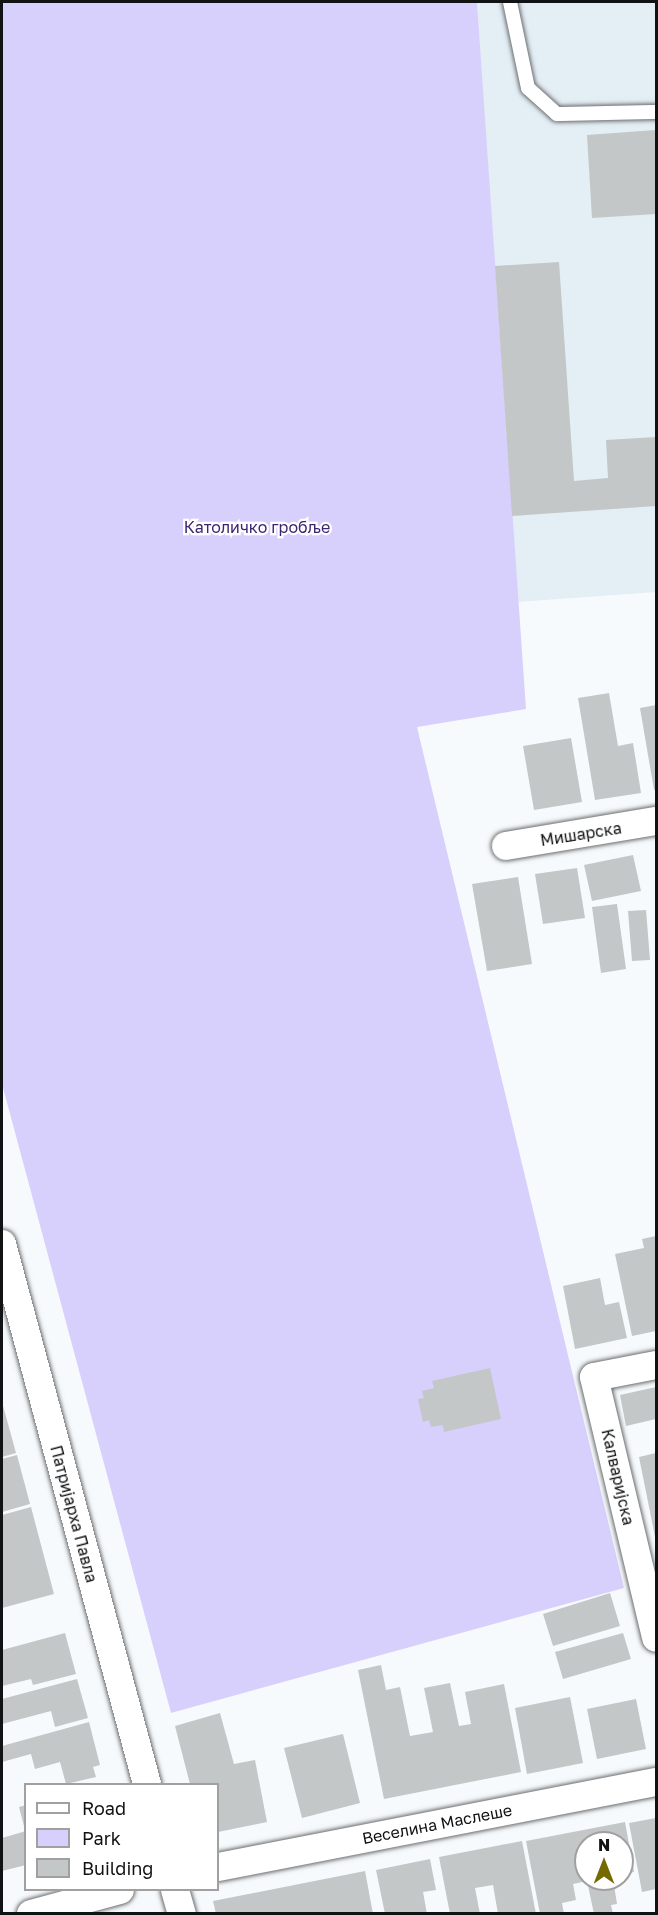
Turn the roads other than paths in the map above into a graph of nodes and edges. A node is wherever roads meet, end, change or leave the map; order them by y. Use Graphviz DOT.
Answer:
graph roads {
  1 [pos="510,2"];
  2 [pos="657,112"];
  3 [pos="657,821"];
  4 [pos="506,846"];
  5 [pos="2,1244"];
  6 [pos="657,1365"];
  7 [pos="657,1638"];
  8 [pos="657,1782"];
  9 [pos="146,1783"];
  10 [pos="219,1867"];
  11 [pos="116,1891"];
  12 [pos="176,1891"];
  13 [pos="31,1914"];
  14 [pos="182,1914"];
  1 -- 2 [label="lane"];
  3 -- 4 [label="street, Мишарска"];
  5 -- 9 [label="street, Патријарха Павла"];
  6 -- 7 [label="street, Калваријска"];
  8 -- 10 [label="street, Веселина Маслеше"];
  11 -- 13 [label="street"];
  12 -- 14 [label="street"];
}
